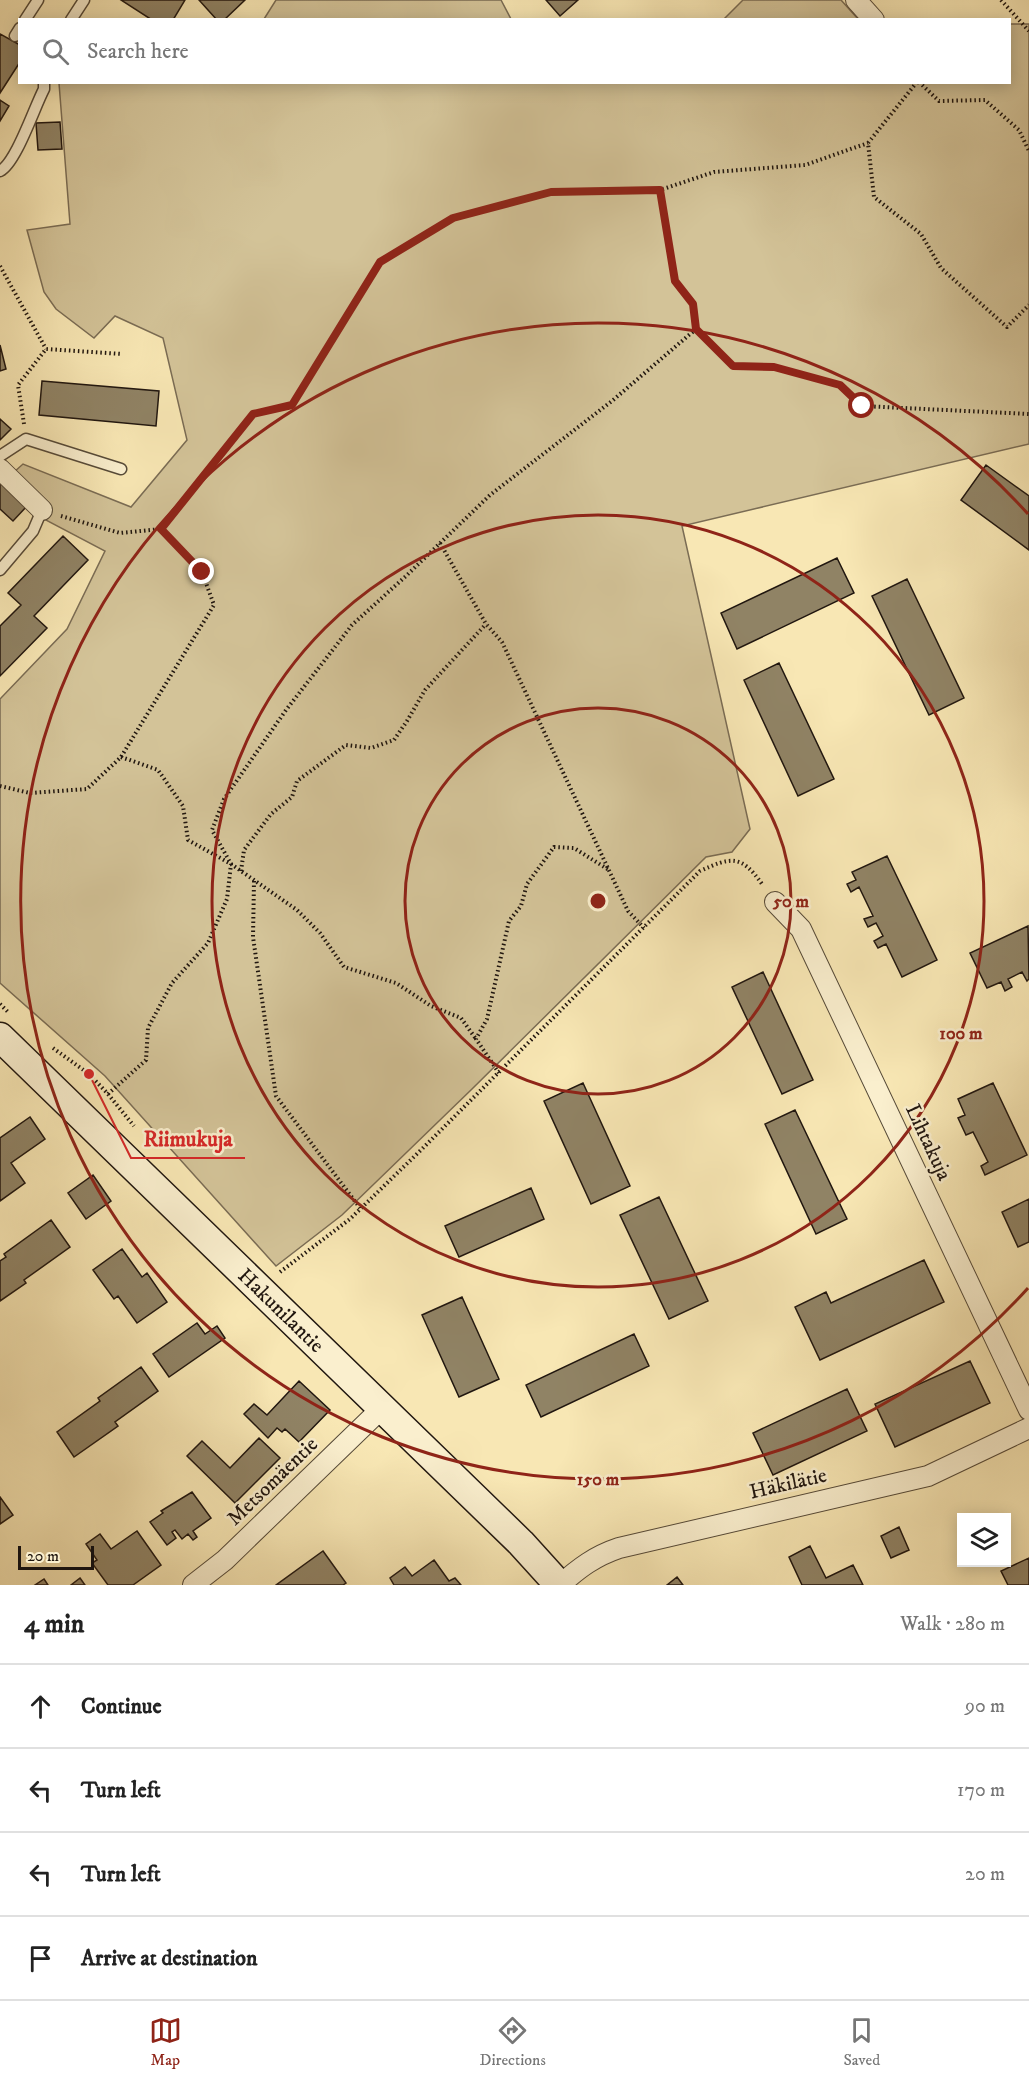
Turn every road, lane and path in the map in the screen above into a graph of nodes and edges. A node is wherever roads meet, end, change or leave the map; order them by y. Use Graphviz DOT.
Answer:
graph roads {
  1 [pos="38,0"];
  2 [pos="84,0"];
  3 [pos="856,0"];
  4 [pos="1000,0"];
  5 [pos="26,18"];
  6 [pos="72,18"];
  7 [pos="872,18"];
  8 [pos="1029,31"];
  9 [pos="44,84"];
  10 [pos="916,84"];
  11 [pos="920,84"];
  12 [pos="868,143"];
  13 [pos="1029,150"];
  14 [pos="0,171"];
  15 [pos="660,190"];
  16 [pos="0,266"];
  17 [pos="1029,304"];
  18 [pos="696,329"];
  19 [pos="46,350"];
  20 [pos="122,354"];
  21 [pos="1029,414"];
  22 [pos="26,439"];
  23 [pos="0,456"];
  24 [pos="0,469"];
  25 [pos="121,469"];
  26 [pos="42,510"];
  27 [pos="161,529"];
  28 [pos="440,543"];
  29 [pos="0,570"];
  30 [pos="486,624"];
  31 [pos="122,757"];
  32 [pos="0,786"];
  33 [pos="231,864"];
  34 [pos="241,871"];
  35 [pos="610,871"];
  36 [pos="254,880"];
  37 [pos="775,902"];
  38 [pos="644,928"];
  39 [pos="0,1037"];
  40 [pos="476,1039"];
  41 [pos="499,1072"];
  42 [pos="108,1094"];
  43 [pos="360,1208"];
  44 [pos="277,1274"];
  45 [pos="382,1408"];
  46 [pos="1029,1410"];
  47 [pos="1029,1428"];
  48 [pos="193,1585"];
  49 [pos="559,1585"];
  1 -- 5 [label="lane"];
  2 -- 6 [label="lane"];
  3 -- 7 [label="street"];
  4 -- 8 [label="path"];
  9 -- 14 [label="lane"];
  10 -- 12 [label="path"];
  11 -- 13 [label="path"];
  12 -- 15 [label="path"];
  12 -- 17 [label="path"];
  15 -- 18 [label="path"];
  15 -- 27 [label="path"];
  16 -- 19 [label="path"];
  18 -- 21 [label="path"];
  18 -- 28 [label="path"];
  19 -- 20 [label="path"];
  19 -- 22 [label="path"];
  22 -- 23 [label="lane"];
  22 -- 25 [label="lane"];
  24 -- 26 [label="street"];
  26 -- 27 [label="path"];
  26 -- 29 [label="lane"];
  27 -- 31 [label="path"];
  28 -- 30 [label="path"];
  28 -- 33 [label="path"];
  30 -- 34 [label="path"];
  30 -- 35 [label="path"];
  31 -- 32 [label="path"];
  31 -- 33 [label="path"];
  33 -- 34 [label="path"];
  33 -- 42 [label="path"];
  34 -- 36 [label="path"];
  35 -- 38 [label="path"];
  35 -- 40 [label="path"];
  36 -- 40 [label="path"];
  36 -- 43 [label="path"];
  37 -- 38 [label="path"];
  37 -- 46 [label="street, Lihtakuja"];
  38 -- 41 [label="path"];
  39 -- 45 [label="street, Hakunilantie"];
  40 -- 41 [label="path"];
  41 -- 43 [label="path"];
  43 -- 44 [label="path"];
  45 -- 48 [label="street, Metsomäentie"];
  45 -- 49 [label="street, Hakunilantie"];
  47 -- 49 [label="street, Häkilätie"];
}
